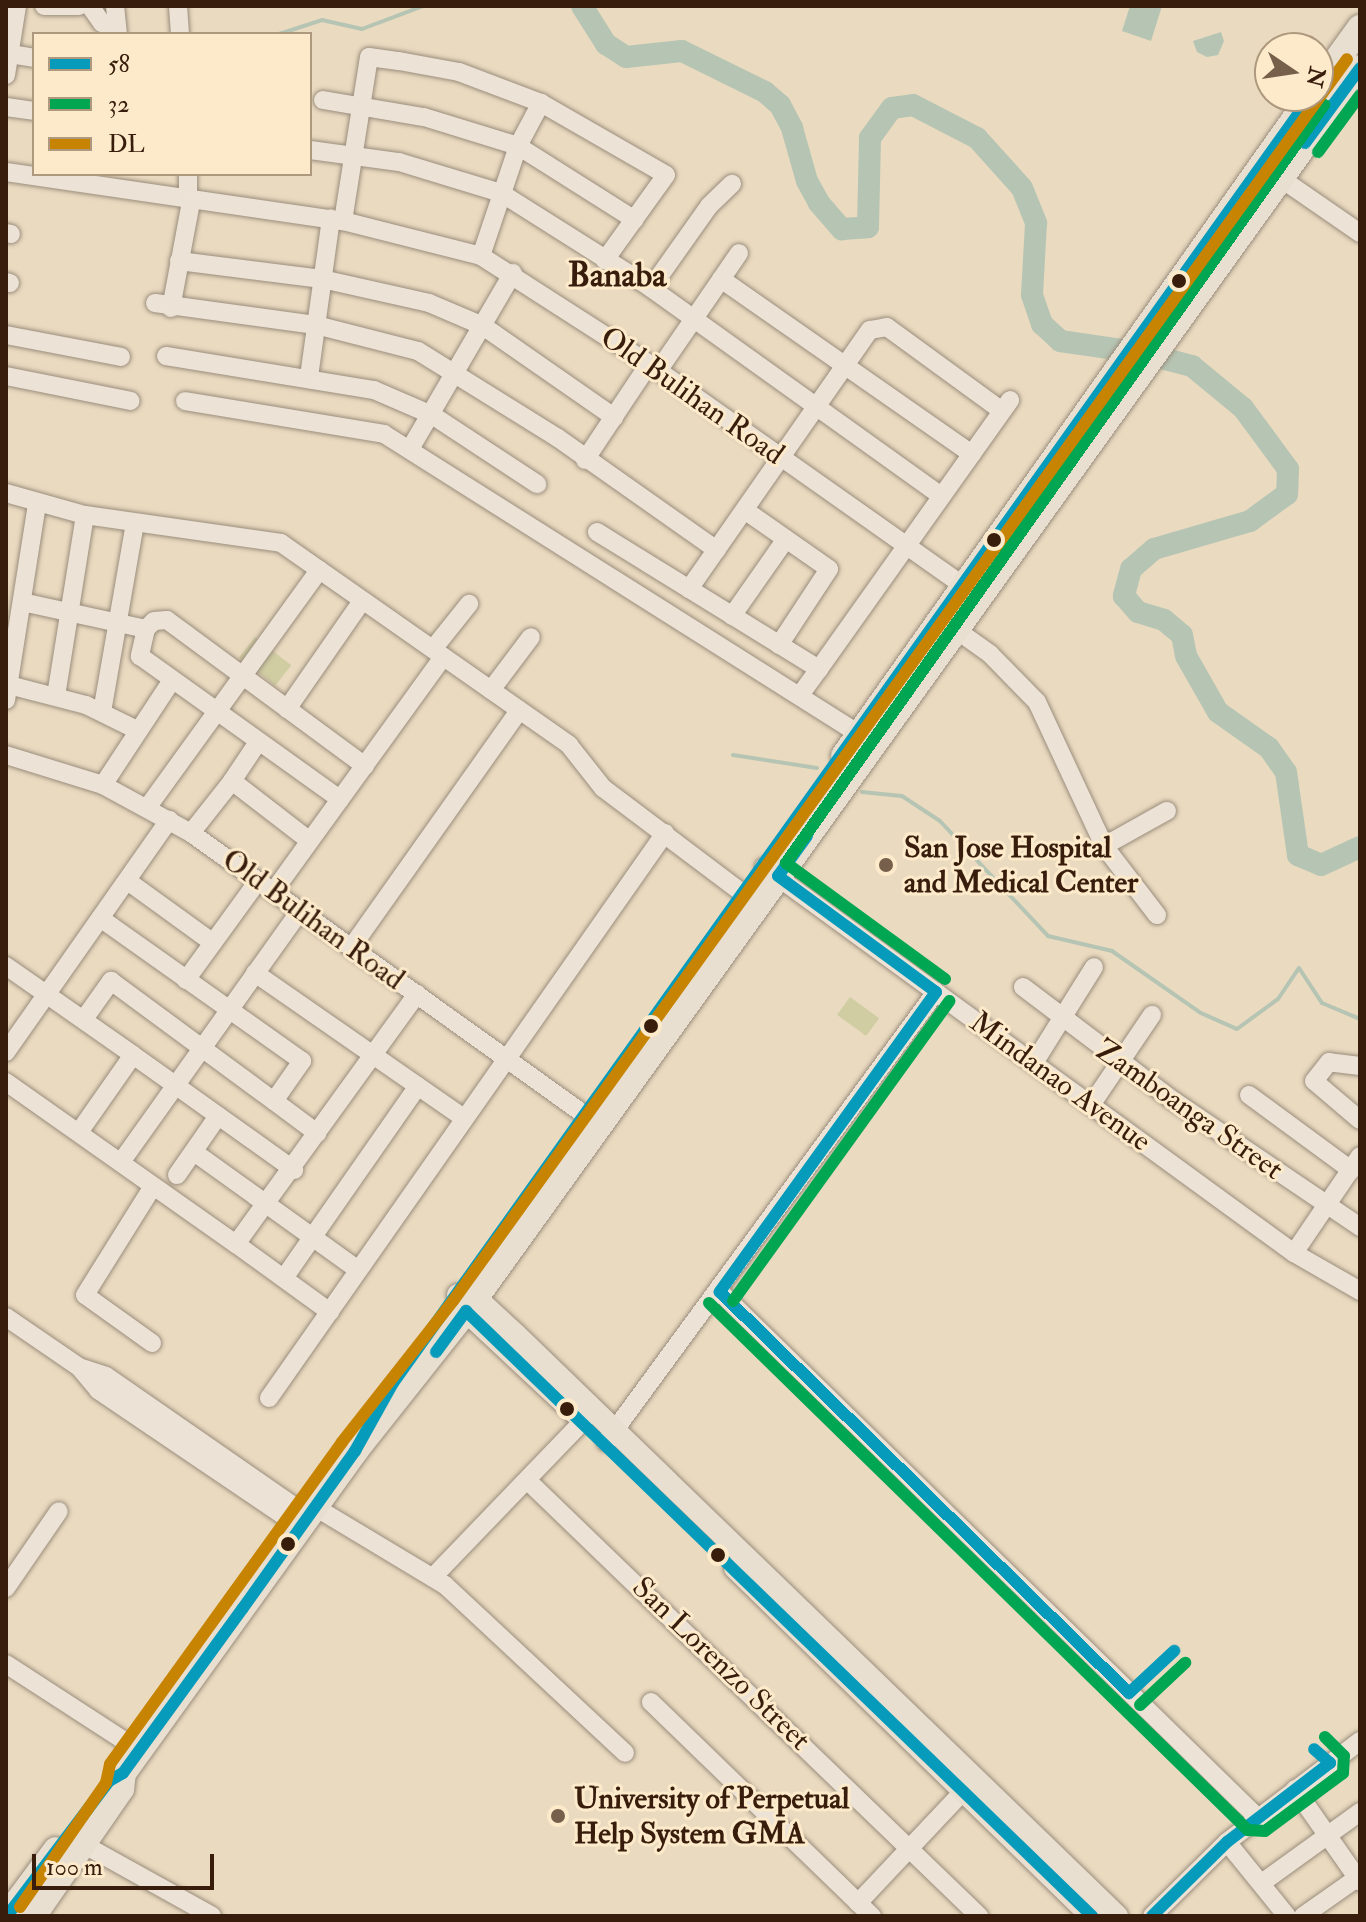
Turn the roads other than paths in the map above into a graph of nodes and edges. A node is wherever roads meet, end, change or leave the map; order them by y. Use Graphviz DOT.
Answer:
graph roads {
  1 [pos="17,6"];
  2 [pos="44,6"];
  3 [pos="79,6"];
  4 [pos="90,6"];
  5 [pos="115,6"];
  6 [pos="178,6"];
  7 [pos="1360,28"];
  8 [pos="117,30"];
  9 [pos="180,32"];
  10 [pos="10,54"];
  11 [pos="32,58"];
  12 [pos="1334,64"];
  13 [pos="1360,68"];
  14 [pos="6,75"];
  15 [pos="323,100"];
  16 [pos="541,103"];
  17 [pos="362,106"];
  18 [pos="6,107"];
  19 [pos="32,111"];
  20 [pos="1302,112"];
  21 [pos="518,146"];
  22 [pos="312,150"];
  23 [pos="352,156"];
  24 [pos="1271,171"];
  25 [pos="6,172"];
  26 [pos="188,176"];
  27 [pos="732,184"];
  28 [pos="501,193"];
  29 [pos="190,201"];
  30 [pos="337,220"];
  31 [pos="635,220"];
  32 [pos="1360,233"];
  33 [pos="739,253"];
  34 [pos="481,256"];
  35 [pos="605,260"];
  36 [pos="179,261"];
  37 [pos="513,273"];
  38 [pos="322,279"];
  39 [pos="721,279"];
  40 [pos="651,288"];
  41 [pos="695,319"];
  42 [pos="316,325"];
  43 [pos="483,326"];
  44 [pos="6,335"];
  45 [pos="166,356"];
  46 [pos="121,357"];
  47 [pos="844,364"];
  48 [pos="654,367"];
  49 [pos="458,371"];
  50 [pos="6,376"];
  51 [pos="309,377"];
  52 [pos="131,401"];
  53 [pos="185,401"];
  54 [pos="813,406"];
  55 [pos="432,415"];
  56 [pos="614,417"];
  57 [pos="410,449"];
  58 [pos="972,454"];
  59 [pos="779,457"];
  60 [pos="585,460"];
  61 [pos="537,484"];
  62 [pos="6,493"];
  63 [pos="940,495"];
  64 [pos="37,504"];
  65 [pos="746,511"];
  66 [pos="85,515"];
  67 [pos="135,523"];
  68 [pos="597,532"];
  69 [pos="786,539"];
  70 [pos="906,545"];
  71 [pos="717,550"];
  72 [pos="319,570"];
  73 [pos="689,589"];
  74 [pos="973,593"];
  75 [pos="362,601"];
  76 [pos="22,602"];
  77 [pos="469,604"];
  78 [pos="69,611"];
  79 [pos="732,616"];
  80 [pos="118,622"];
  81 [pos="950,625"];
  82 [pos="146,629"];
  83 [pos="531,637"];
  84 [pos="779,645"];
  85 [pos="438,653"];
  86 [pos="819,669"];
  87 [pos="245,677"];
  88 [pos="171,682"];
  89 [pos="491,690"];
  90 [pos="8,692"];
  91 [pos="801,694"];
  92 [pos="56,696"];
  93 [pos="287,709"];
  94 [pos="519,711"];
  95 [pos="102,712"];
  96 [pos="218,715"];
  97 [pos="137,730"];
  98 [pos="859,734"];
  99 [pos="258,742"];
  100 [pos="6,755"];
  101 [pos="365,766"];
  102 [pos="232,781"];
  103 [pos="103,785"];
  104 [pos="340,799"];
  105 [pos="147,808"];
  106 [pos="1167,811"];
  107 [pos="169,820"];
  108 [pos="191,833"];
  109 [pos="665,833"];
  110 [pos="310,841"];
  111 [pos="1104,846"];
  112 [pos="771,872"];
  113 [pos="129,882"];
  114 [pos="265,887"];
  115 [pos="745,895"];
  116 [pos="299,912"];
  117 [pos="1157,915"];
  118 [pos="100,918"];
  119 [pos="212,942"];
  120 [pos="351,948"];
  121 [pos="6,967"];
  122 [pos="1094,967"];
  123 [pos="255,973"];
  124 [pos="186,980"];
  125 [pos="1023,987"];
  126 [pos="936,992"];
  127 [pos="46,994"];
  128 [pos="417,994"];
  129 [pos="228,1009"];
  130 [pos="1152,1015"];
  131 [pos="1061,1017"];
  132 [pos="84,1019"];
  133 [pos="202,1047"];
  134 [pos="6,1052"];
  135 [pos="133,1055"];
  136 [pos="372,1055"];
  137 [pos="506,1056"];
  138 [pos="1119,1061"];
  139 [pos="1034,1063"];
  140 [pos="1360,1066"];
  141 [pos="6,1082"];
  142 [pos="177,1084"];
  143 [pos="418,1086"];
  144 [pos="1249,1095"];
  145 [pos="274,1101"];
  146 [pos="1091,1105"];
  147 [pos="218,1116"];
  148 [pos="462,1117"];
  149 [pos="593,1120"];
  150 [pos="1360,1120"];
  151 [pos="79,1132"];
  152 [pos="317,1133"];
  153 [pos="194,1152"];
  154 [pos="121,1162"];
  155 [pos="1355,1163"];
  156 [pos="294,1170"];
  157 [pos="177,1175"];
  158 [pos="153,1186"];
  159 [pos="269,1203"];
  160 [pos="1327,1205"];
  161 [pos="1360,1227"];
  162 [pos="312,1238"];
  163 [pos="236,1244"];
  164 [pos="1294,1253"];
  165 [pos="358,1270"];
  166 [pos="284,1278"];
  167 [pos="1360,1291"];
  168 [pos="720,1292"];
  169 [pos="467,1301"];
  170 [pos="330,1312"];
  171 [pos="6,1317"];
  172 [pos="152,1343"];
  173 [pos="269,1398"];
  174 [pos="589,1415"];
  175 [pos="612,1437"];
  176 [pos="528,1481"];
  177 [pos="59,1511"];
  178 [pos="308,1517"];
  179 [pos="434,1576"];
  180 [pos="6,1588"];
  181 [pos="8,1670"];
  182 [pos="651,1702"];
  183 [pos="1360,1741"];
  184 [pos="140,1751"];
  185 [pos="625,1753"];
  186 [pos="123,1773"];
  187 [pos="970,1785"];
  188 [pos="1295,1789"];
  189 [pos="1360,1812"];
  190 [pos="1257,1817"];
  191 [pos="1327,1835"];
  192 [pos="1227,1842"];
  193 [pos="81,1843"];
  194 [pos="908,1848"];
  195 [pos="1359,1878"];
  196 [pos="1263,1882"];
  197 [pos="25,1910"];
  198 [pos="865,1910"];
  199 [pos="212,1916"];
  200 [pos="979,1916"];
  201 [pos="1092,1916"];
  202 [pos="1117,1916"];
  203 [pos="1152,1916"];
  204 [pos="1287,1916"];
  205 [pos="1303,1916"];
  1 -- 10 [label="street"];
  2 -- 3 [label="street"];
  4 -- 8 [label="street"];
  5 -- 8 [label="street"];
  6 -- 9 [label="street"];
  7 -- 12 [label="highway"];
  10 -- 11 [label="street"];
  10 -- 14 [label="street"];
  13 -- 24 [label="highway"];
  15 -- 17 [label="street"];
  16 -- 17 [label="street"];
  16 -- 21 [label="street"];
  16 -- 31 [label="street"];
  17 -- 21 [label="street"];
  17 -- 23 [label="street"];
  18 -- 19 [label="street"];
  20 -- 24 [label="highway"];
  21 -- 28 [label="street"];
  21 -- 31 [label="street"];
  22 -- 23 [label="street"];
  23 -- 28 [label="street"];
  23 -- 30 [label="street"];
  24 -- 32 [label="street"];
  24 -- 74 [label="highway"];
  25 -- 29 [label="street, Old Bulihan Road"];
  26 -- 29 [label="street"];
  27 -- 40 [label="street"];
  28 -- 34 [label="street"];
  28 -- 35 [label="street"];
  29 -- 30 [label="street, Old Bulihan Road"];
  29 -- 36 [label="street"];
  30 -- 34 [label="street, Old Bulihan Road"];
  30 -- 38 [label="street"];
  31 -- 35 [label="street"];
  33 -- 39 [label="street"];
  34 -- 37 [label="street, Old Bulihan Road"];
  35 -- 40 [label="street"];
  36 -- 38 [label="street"];
  36 -- 42 [label="street"];
  37 -- 43 [label="street"];
  37 -- 48 [label="street, Old Bulihan Road"];
  38 -- 42 [label="street"];
  38 -- 43 [label="street"];
  39 -- 41 [label="street"];
  39 -- 47 [label="street"];
  40 -- 41 [label="street"];
  41 -- 48 [label="street"];
  41 -- 54 [label="street"];
  42 -- 49 [label="street"];
  42 -- 51 [label="street"];
  43 -- 49 [label="street"];
  43 -- 56 [label="street"];
  44 -- 46 [label="street"];
  45 -- 51 [label="street"];
  47 -- 54 [label="street"];
  47 -- 58 [label="street"];
  47 -- 58 [label="street"];
  48 -- 56 [label="street"];
  48 -- 59 [label="street, Old Bulihan Road"];
  49 -- 55 [label="street"];
  49 -- 60 [label="street"];
  50 -- 52 [label="street"];
  51 -- 55 [label="street"];
  53 -- 57 [label="street"];
  54 -- 59 [label="street"];
  54 -- 63 [label="street"];
  55 -- 57 [label="street"];
  55 -- 61 [label="street"];
  56 -- 60 [label="street"];
  57 -- 91 [label="street"];
  58 -- 63 [label="street"];
  59 -- 65 [label="street"];
  59 -- 70 [label="street, Old Bulihan Road"];
  60 -- 71 [label="street"];
  62 -- 64 [label="street"];
  63 -- 70 [label="street"];
  64 -- 66 [label="street"];
  64 -- 76 [label="street"];
  65 -- 69 [label="street"];
  65 -- 71 [label="street"];
  66 -- 67 [label="street"];
  66 -- 78 [label="street"];
  67 -- 72 [label="street"];
  67 -- 80 [label="street"];
  68 -- 73 [label="street"];
  69 -- 79 [label="street"];
  69 -- 84 [label="street"];
  70 -- 74 [label="street, Old Bulihan Road"];
  70 -- 86 [label="street"];
  71 -- 73 [label="street"];
  72 -- 75 [label="street"];
  72 -- 87 [label="street"];
  73 -- 79 [label="street"];
  74 -- 81 [label="highway"];
  75 -- 85 [label="street"];
  75 -- 93 [label="street"];
  76 -- 78 [label="street"];
  76 -- 90 [label="street"];
  77 -- 85 [label="street"];
  78 -- 80 [label="street"];
  78 -- 92 [label="street"];
  79 -- 84 [label="street"];
  80 -- 82 [label="street"];
  80 -- 95 [label="street"];
  81 -- 98 [label="highway"];
  81 -- 111 [label="street"];
  81 -- 112 [label="highway"];
  82 -- 87 [label="street"];
  82 -- 88 [label="street"];
  83 -- 89 [label="street"];
  84 -- 86 [label="street"];
  85 -- 89 [label="street"];
  85 -- 101 [label="street"];
  86 -- 91 [label="street"];
  87 -- 93 [label="street"];
  87 -- 96 [label="street"];
  88 -- 96 [label="street"];
  88 -- 97 [label="street"];
  89 -- 94 [label="street"];
  90 -- 92 [label="street"];
  91 -- 98 [label="street"];
  92 -- 95 [label="street"];
  93 -- 101 [label="street"];
  94 -- 109 [label="street"];
  94 -- 120 [label="street"];
  95 -- 97 [label="street"];
  96 -- 99 [label="street"];
  96 -- 105 [label="street"];
  97 -- 103 [label="street"];
  98 -- 112 [label="highway"];
  99 -- 102 [label="street"];
  99 -- 104 [label="street"];
  100 -- 103 [label="street, Old Bulihan Road"];
  101 -- 104 [label="street"];
  102 -- 108 [label="street"];
  102 -- 110 [label="street"];
  103 -- 105 [label="street, Old Bulihan Road"];
  104 -- 110 [label="street"];
  105 -- 107 [label="street, Old Bulihan Road"];
  106 -- 111 [label="street"];
  107 -- 108 [label="street, Old Bulihan Road"];
  107 -- 113 [label="street"];
  108 -- 114 [label="street, Old Bulihan Road"];
  109 -- 115 [label="street"];
  109 -- 137 [label="street"];
  110 -- 114 [label="street"];
  111 -- 117 [label="street"];
  112 -- 115 [label="highway"];
  112 -- 126 [label="street, Mindanao Avenue"];
  112 -- 149 [label="highway"];
  113 -- 118 [label="street"];
  113 -- 119 [label="street"];
  114 -- 116 [label="street, Old Bulihan Road"];
  114 -- 119 [label="street"];
  115 -- 149 [label="highway"];
  116 -- 120 [label="street, Old Bulihan Road"];
  116 -- 123 [label="street"];
  118 -- 124 [label="street"];
  118 -- 127 [label="street"];
  119 -- 124 [label="street"];
  120 -- 128 [label="street, Old Bulihan Road"];
  121 -- 127 [label="street"];
  122 -- 131 [label="street"];
  123 -- 129 [label="street"];
  123 -- 136 [label="street"];
  124 -- 129 [label="street"];
  125 -- 131 [label="street, Zamboanga Street"];
  126 -- 139 [label="street, Mindanao Avenue"];
  126 -- 168 [label="street"];
  127 -- 132 [label="street"];
  127 -- 134 [label="street"];
  128 -- 136 [label="street"];
  128 -- 137 [label="street, Old Bulihan Road"];
  129 -- 133 [label="street"];
  129 -- 145 [label="street"];
  130 -- 138 [label="street"];
  131 -- 138 [label="street, Zamboanga Street"];
  131 -- 139 [label="street"];
  132 -- 133 [label="street"];
  132 -- 135 [label="street"];
  133 -- 142 [label="street"];
  133 -- 145 [label="street"];
  135 -- 142 [label="street"];
  135 -- 151 [label="street"];
  136 -- 143 [label="street"];
  136 -- 152 [label="street"];
  137 -- 148 [label="street"];
  137 -- 149 [label="street, Old Bulihan Road"];
  138 -- 146 [label="street"];
  138 -- 160 [label="street, Zamboanga Street"];
  139 -- 146 [label="street, Mindanao Avenue"];
  140 -- 150 [label="street"];
  141 -- 151 [label="street"];
  142 -- 147 [label="street"];
  142 -- 154 [label="street"];
  143 -- 148 [label="street"];
  143 -- 162 [label="street"];
  144 -- 155 [label="street"];
  145 -- 152 [label="street"];
  146 -- 164 [label="street, Mindanao Avenue"];
  147 -- 153 [label="street"];
  147 -- 156 [label="street"];
  148 -- 165 [label="street"];
  149 -- 169 [label="highway"];
  151 -- 154 [label="street"];
  152 -- 156 [label="street"];
  153 -- 157 [label="street"];
  153 -- 159 [label="street"];
  154 -- 158 [label="street"];
  155 -- 160 [label="street"];
  156 -- 159 [label="street"];
  158 -- 163 [label="street"];
  158 -- 172 [label="street"];
  159 -- 162 [label="street"];
  159 -- 163 [label="street"];
  160 -- 161 [label="street, Zamboanga Street"];
  160 -- 164 [label="street"];
  162 -- 165 [label="street"];
  162 -- 166 [label="street"];
  163 -- 166 [label="street"];
  164 -- 167 [label="street, Mindanao Avenue"];
  165 -- 170 [label="street"];
  166 -- 170 [label="street"];
  168 -- 175 [label="street"];
  168 -- 190 [label="street"];
  169 -- 174 [label="main road"];
  169 -- 178 [label="highway"];
  170 -- 173 [label="street"];
  171 -- 178 [label="street"];
  174 -- 175 [label="main road"];
  174 -- 176 [label="street"];
  175 -- 187 [label="main road"];
  176 -- 179 [label="street"];
  176 -- 194 [label="street, San Lorenzo Street"];
  177 -- 180 [label="street"];
  178 -- 179 [label="street"];
  178 -- 184 [label="highway"];
  179 -- 185 [label="street"];
  181 -- 184 [label="street"];
  182 -- 198 [label="street"];
  183 -- 188 [label="street"];
  184 -- 186 [label="highway"];
  186 -- 193 [label="highway"];
  186 -- 197 [label="highway"];
  187 -- 194 [label="street"];
  187 -- 201 [label="main road"];
  187 -- 202 [label="main road"];
  188 -- 190 [label="street"];
  188 -- 191 [label="street"];
  189 -- 191 [label="street"];
  190 -- 192 [label="street"];
  191 -- 195 [label="street"];
  191 -- 196 [label="street"];
  192 -- 196 [label="street"];
  192 -- 203 [label="street"];
  193 -- 197 [label="highway"];
  193 -- 199 [label="street"];
  194 -- 198 [label="street"];
  194 -- 200 [label="street, San Lorenzo Street"];
  195 -- 205 [label="street"];
  196 -- 204 [label="street"];
}
